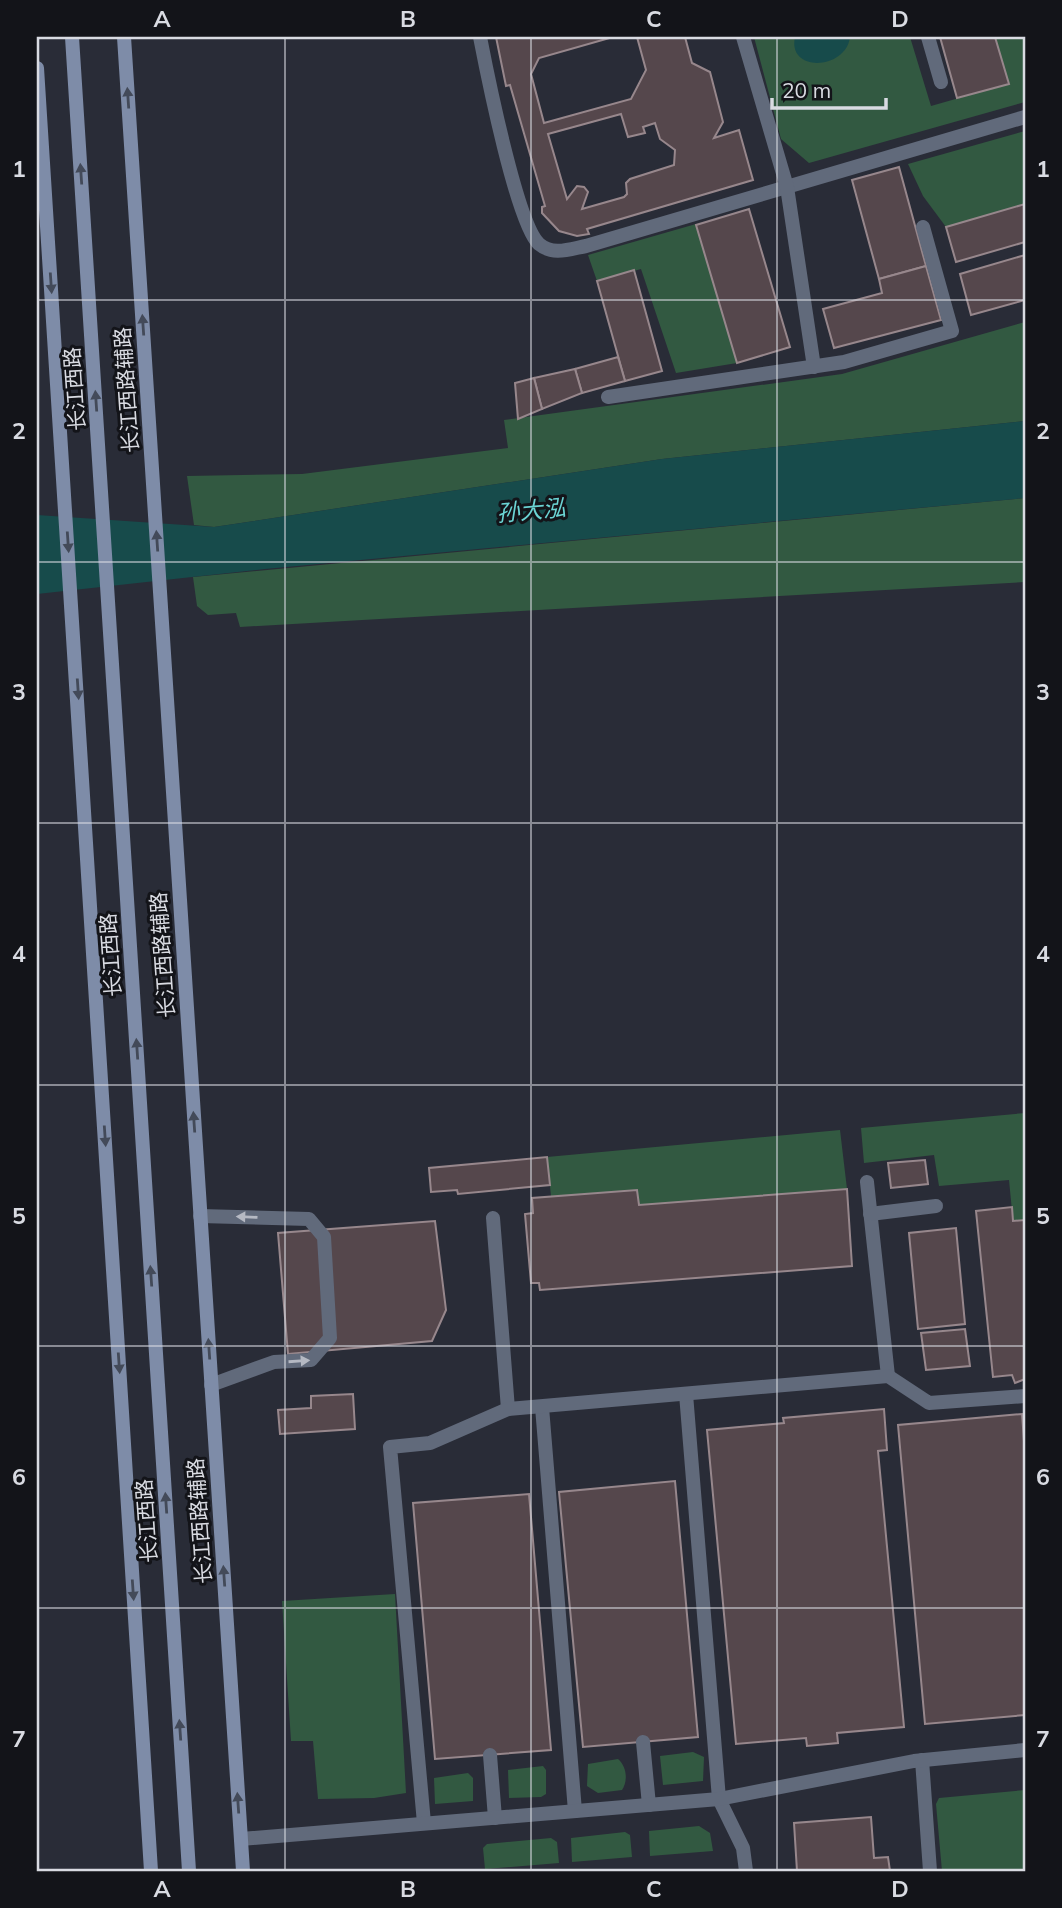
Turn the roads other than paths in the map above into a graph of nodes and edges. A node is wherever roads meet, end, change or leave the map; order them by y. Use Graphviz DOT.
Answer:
graph roads {
  1 [pos="72,37"];
  2 [pos="124,37"];
  3 [pos="480,37"];
  4 [pos="743,37"];
  5 [pos="928,37"];
  6 [pos="37,68"];
  7 [pos="941,82"];
  8 [pos="1025,117"];
  9 [pos="788,187"];
  10 [pos="923,227"];
  11 [pos="814,367"];
  12 [pos="608,397"];
  13 [pos="867,1182"];
  14 [pos="936,1206"];
  15 [pos="870,1214"];
  16 [pos="200,1216"];
  17 [pos="493,1219"];
  18 [pos="888,1377"];
  19 [pos="211,1385"];
  20 [pos="686,1394"];
  21 [pos="1025,1396"];
  22 [pos="542,1407"];
  23 [pos="508,1409"];
  24 [pos="643,1742"];
  25 [pos="1025,1750"];
  26 [pos="490,1755"];
  27 [pos="922,1760"];
  28 [pos="719,1799"];
  29 [pos="649,1805"];
  30 [pos="575,1811"];
  31 [pos="495,1818"];
  32 [pos="424,1823"];
  33 [pos="241,1839"];
  34 [pos="151,1871"];
  35 [pos="189,1871"];
  36 [pos="243,1871"];
  37 [pos="746,1871"];
  38 [pos="930,1871"];
  35 -- 1 [label="main road, 长江西路, one-way"];
  16 -- 2 [label="main road, 长江西路辅路, one-way"];
  3 -- 9 [label="lane"];
  4 -- 9 [label="lane"];
  5 -- 7 [label="lane"];
  6 -- 34 [label="main road, 长江西路, one-way"];
  8 -- 9 [label="lane"];
  9 -- 11 [label="lane"];
  10 -- 11 [label="lane"];
  11 -- 12 [label="lane"];
  13 -- 15 [label="lane"];
  14 -- 15 [label="lane"];
  15 -- 18 [label="lane"];
  19 -- 16 [label="main road, 长江西路辅路, one-way"];
  19 -- 16 [label="lane, one-way"];
  17 -- 23 [label="lane"];
  18 -- 20 [label="lane"];
  18 -- 21 [label="lane"];
  33 -- 19 [label="main road, 长江西路辅路, one-way"];
  20 -- 22 [label="lane"];
  20 -- 28 [label="lane"];
  22 -- 23 [label="lane"];
  22 -- 30 [label="lane"];
  23 -- 32 [label="lane"];
  24 -- 29 [label="lane"];
  25 -- 27 [label="lane"];
  26 -- 31 [label="lane"];
  27 -- 28 [label="lane"];
  27 -- 38 [label="lane"];
  28 -- 29 [label="lane"];
  28 -- 37 [label="lane"];
  29 -- 30 [label="lane"];
  30 -- 31 [label="lane"];
  31 -- 32 [label="lane"];
  32 -- 33 [label="lane"];
  33 -- 36 [label="main road, 长江西路辅路"];
}
